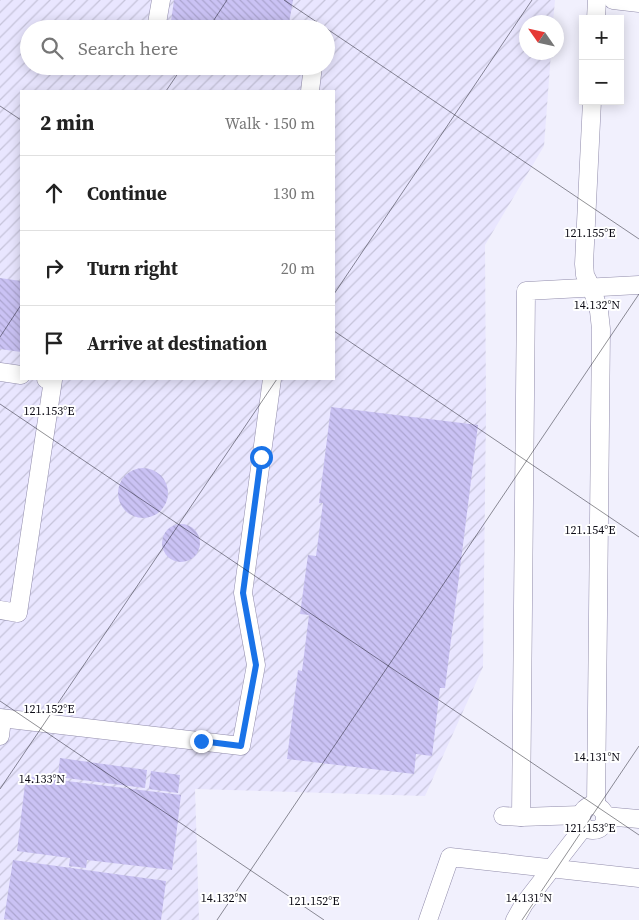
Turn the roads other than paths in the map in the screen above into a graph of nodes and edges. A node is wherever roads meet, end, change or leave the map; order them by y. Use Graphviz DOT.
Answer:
graph roads {
  1 [pos="160,0"];
  2 [pos="597,0"];
  3 [pos="613,0"];
  4 [pos="639,3"];
  5 [pos="596,15"];
  6 [pos="157,20"];
  7 [pos="312,75"];
  8 [pos="310,90"];
  9 [pos="592,105"];
  10 [pos="639,286"];
  11 [pos="592,289"];
  12 [pos="0,372"];
  13 [pos="20,375"];
  14 [pos="53,380"];
  15 [pos="272,380"];
  16 [pos="0,610"];
  17 [pos="1,724"];
  18 [pos="503,816"];
  19 [pos="591,816"];
  20 [pos="521,817"];
  21 [pos="639,819"];
  22 [pos="551,868"];
  23 [pos="639,878"];
  24 [pos="428,920"];
  25 [pos="515,920"];
  1 -- 6 [label="street"];
  2 -- 5 [label="street"];
  3 -- 4 [label="street"];
  7 -- 8 [label="street"];
  9 -- 11 [label="street"];
  10 -- 11 [label="street"];
  11 -- 19 [label="street"];
  11 -- 20 [label="street"];
  12 -- 13 [label="street"];
  14 -- 16 [label="street"];
  15 -- 17 [label="street"];
  18 -- 20 [label="street"];
  19 -- 20 [label="street"];
  19 -- 21 [label="street"];
  19 -- 22 [label="street"];
  22 -- 23 [label="street"];
  22 -- 24 [label="street"];
  22 -- 25 [label="street"];
}
